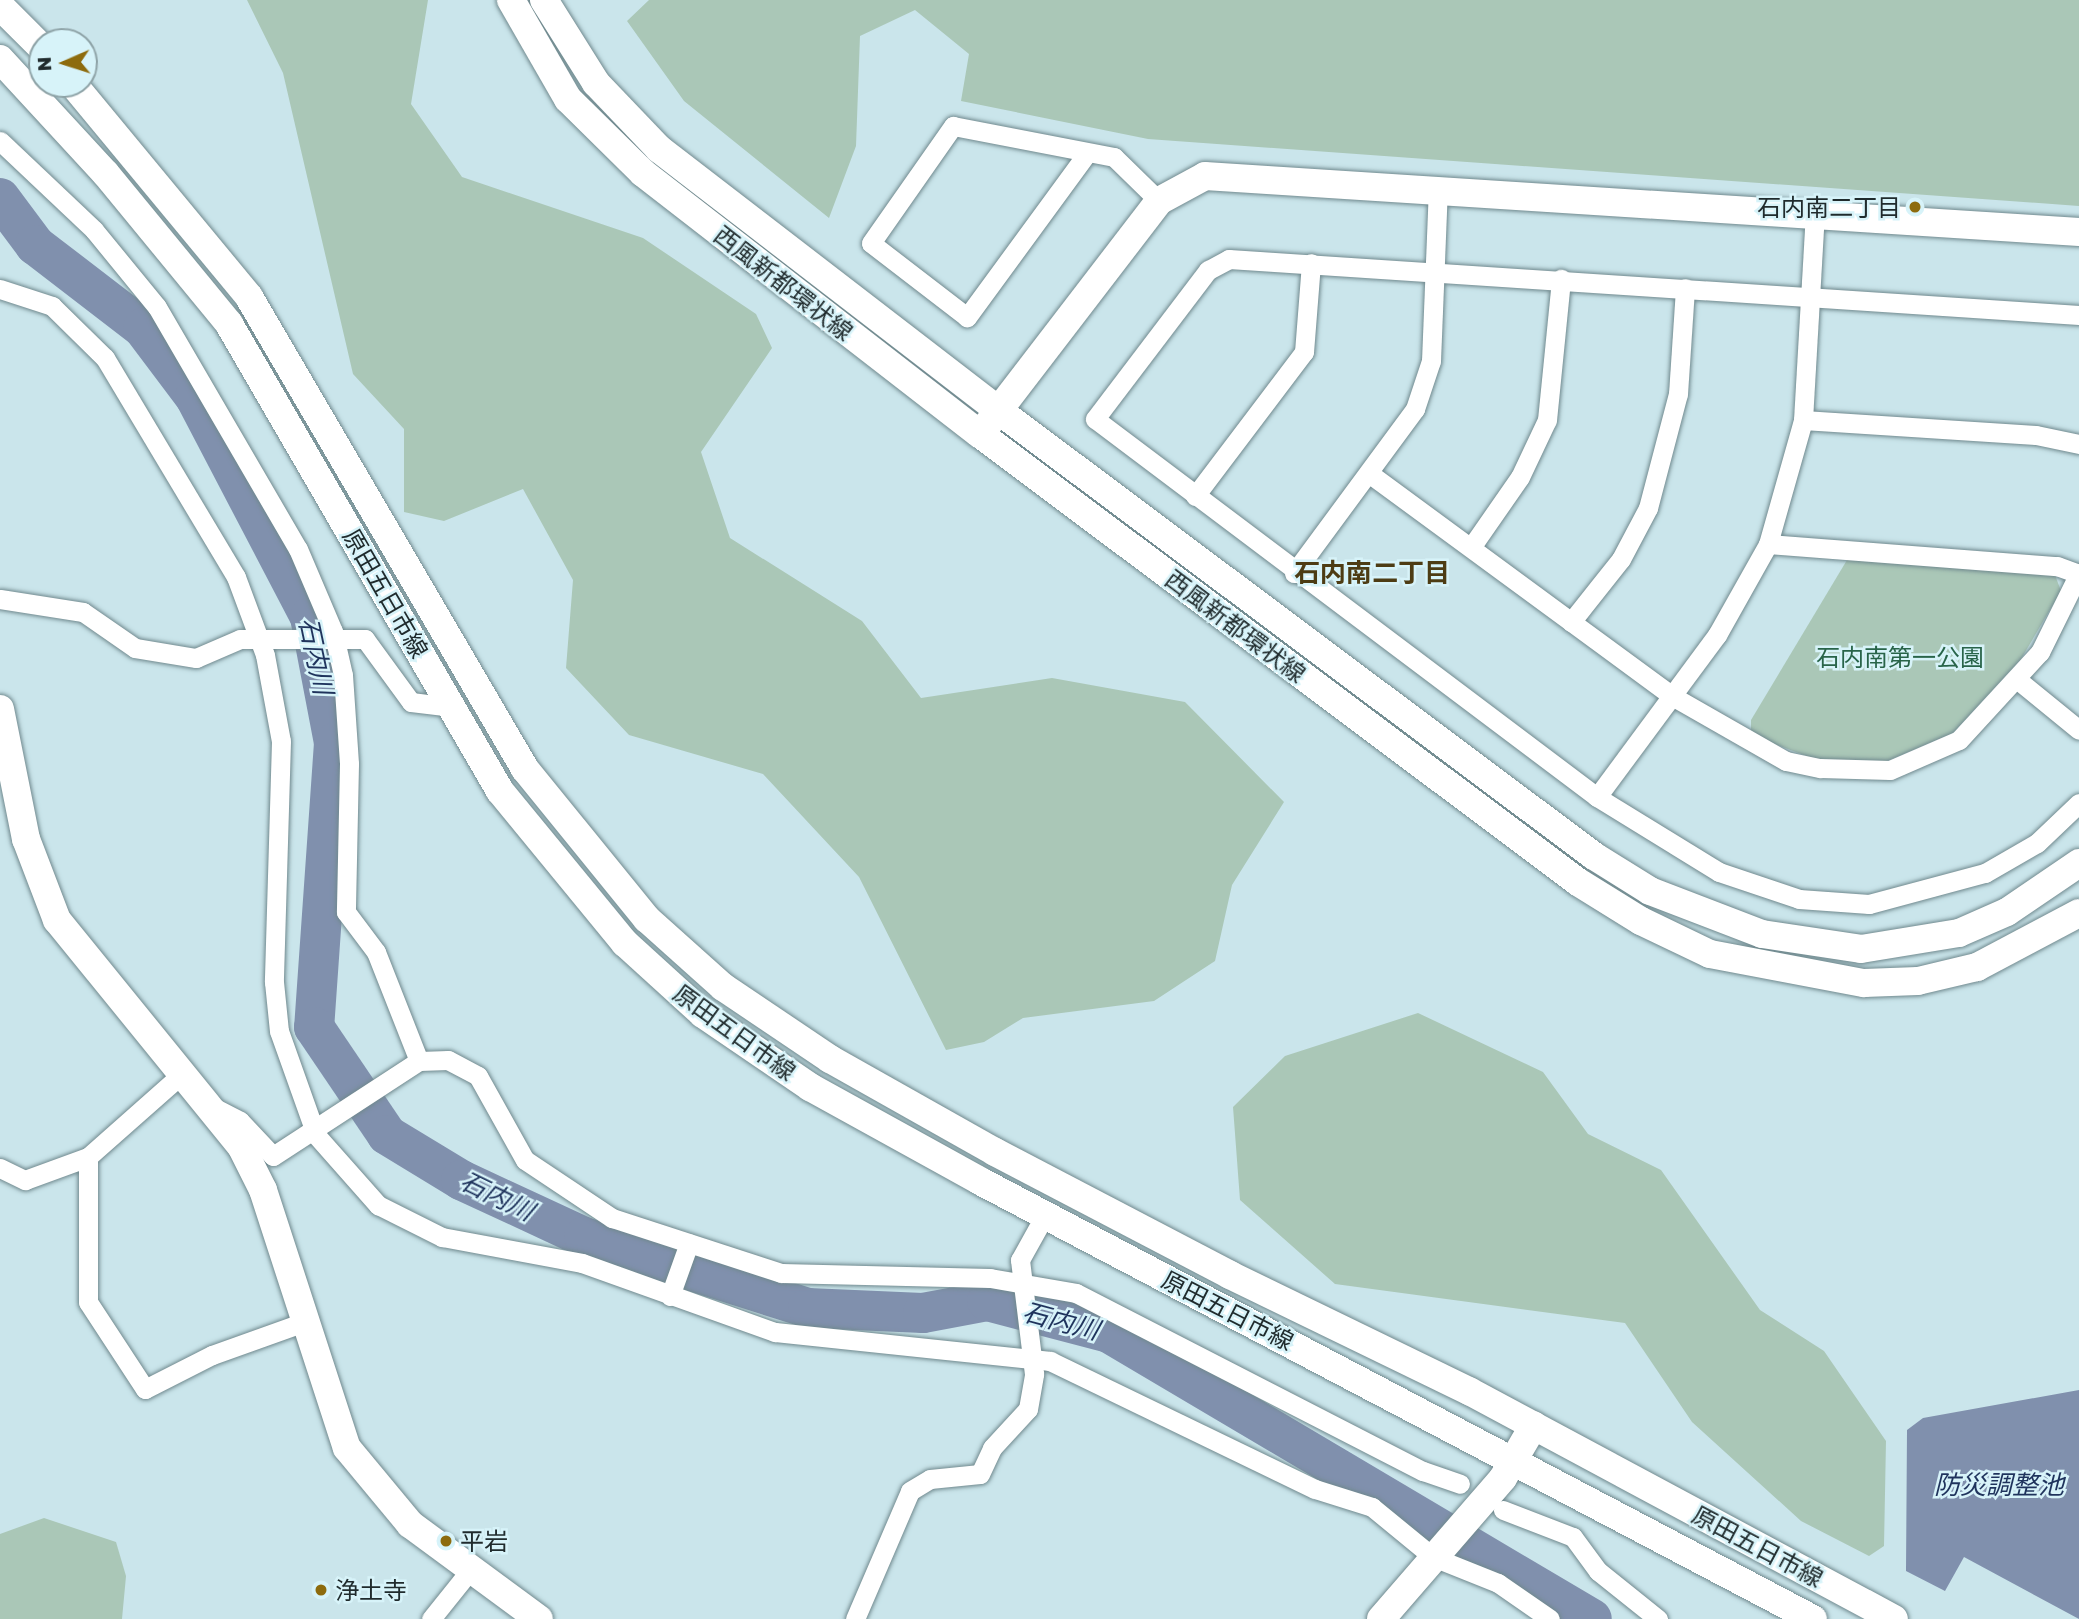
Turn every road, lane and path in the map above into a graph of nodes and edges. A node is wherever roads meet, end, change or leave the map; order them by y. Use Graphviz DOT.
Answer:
graph roads {
  1 [pos="511,0"];
  2 [pos="544,0"];
  3 [pos="0,6"];
  4 [pos="28,34"];
  5 [pos="0,59"];
  6 [pos="85,98"];
  7 [pos="0,141"];
  8 [pos="1085,156"];
  9 [pos="1438,187"];
  10 [pos="1159,201"];
  11 [pos="1815,212"];
  12 [pos="2079,232"];
  13 [pos="1311,264"];
  14 [pos="1436,270"];
  15 [pos="1561,279"];
  16 [pos="1685,288"];
  17 [pos="0,289"];
  18 [pos="1811,293"];
  19 [pos="2079,315"];
  20 [pos="998,410"];
  21 [pos="1802,420"];
  22 [pos="980,434"];
  23 [pos="2079,444"];
  24 [pos="1370,474"];
  25 [pos="1195,496"];
  26 [pos="1768,544"];
  27 [pos="1472,546"];
  28 [pos="1294,573"];
  29 [pos="2079,573"];
  30 [pos="0,599"];
  31 [pos="1571,622"];
  32 [pos="263,639"];
  33 [pos="331,639"];
  34 [pos="2019,681"];
  35 [pos="1672,696"];
  36 [pos="452,707"];
  37 [pos="0,709"];
  38 [pos="2079,730"];
  39 [pos="1597,797"];
  40 [pos="2079,803"];
  41 [pos="2079,863"];
  42 [pos="2079,914"];
  43 [pos="412,1066"];
  44 [pos="183,1073"];
  45 [pos="204,1100"];
  46 [pos="318,1125"];
  47 [pos="88,1157"];
  48 [pos="0,1168"];
  49 [pos="1045,1215"];
  50 [pos="689,1245"];
  51 [pos="1022,1285"];
  52 [pos="671,1294"];
  53 [pos="303,1322"];
  54 [pos="1027,1353"];
  55 [pos="1534,1425"];
  56 [pos="1514,1461"];
  57 [pos="1460,1484"];
  58 [pos="1492,1507"];
  59 [pos="1436,1554"];
  60 [pos="471,1569"];
  61 [pos="431,1619"];
  62 [pos="539,1619"];
  63 [pos="855,1619"];
  64 [pos="1381,1619"];
  65 [pos="1550,1619"];
  66 [pos="1658,1619"];
  67 [pos="1813,1619"];
  68 [pos="1894,1619"];
  1 -- 22 [label="main road, 西風新都環状線"];
  2 -- 20 [label="main road, 西風新都環状線"];
  3 -- 4 [label="main road"];
  5 -- 36 [label="main road, 原田五日市線"];
  6 -- 55 [label="main road, 原田五日市線"];
  7 -- 33 [label="street"];
  8 -- 8 [label="street"];
  8 -- 10 [label="street"];
  9 -- 10 [label="main road"];
  9 -- 11 [label="main road"];
  9 -- 14 [label="street"];
  10 -- 20 [label="main road"];
  11 -- 12 [label="main road"];
  11 -- 18 [label="street"];
  13 -- 14 [label="street"];
  13 -- 25 [label="street"];
  13 -- 25 [label="street"];
  14 -- 15 [label="street"];
  14 -- 24 [label="street"];
  15 -- 16 [label="street"];
  15 -- 27 [label="street"];
  16 -- 18 [label="street"];
  16 -- 31 [label="street"];
  17 -- 32 [label="street"];
  18 -- 19 [label="street"];
  18 -- 21 [label="street"];
  20 -- 22 [label="main road"];
  20 -- 41 [label="main road, 西風新都環状線"];
  21 -- 23 [label="street"];
  21 -- 26 [label="street"];
  22 -- 42 [label="main road, 西風新都環状線"];
  24 -- 27 [label="street"];
  24 -- 28 [label="street"];
  25 -- 28 [label="street"];
  26 -- 29 [label="street"];
  26 -- 35 [label="street"];
  27 -- 31 [label="street"];
  28 -- 39 [label="street"];
  29 -- 34 [label="street"];
  30 -- 32 [label="street"];
  31 -- 35 [label="street"];
  32 -- 33 [label="street"];
  32 -- 46 [label="street"];
  33 -- 36 [label="street"];
  33 -- 43 [label="street"];
  34 -- 35 [label="street"];
  34 -- 38 [label="street"];
  35 -- 39 [label="street"];
  36 -- 49 [label="main road, 原田五日市線"];
  37 -- 44 [label="main road"];
  39 -- 40 [label="street"];
  43 -- 46 [label="street"];
  43 -- 50 [label="street"];
  44 -- 45 [label="main road"];
  44 -- 47 [label="street"];
  45 -- 46 [label="street"];
  45 -- 53 [label="main road"];
  46 -- 52 [label="street"];
  47 -- 48 [label="street"];
  47 -- 53 [label="street"];
  49 -- 51 [label="street"];
  49 -- 56 [label="main road, 原田五日市線"];
  50 -- 51 [label="street"];
  50 -- 52 [label="street"];
  51 -- 54 [label="street"];
  51 -- 57 [label="street"];
  52 -- 54 [label="street"];
  53 -- 60 [label="main road"];
  54 -- 59 [label="street"];
  54 -- 63 [label="street"];
  55 -- 56 [label="main road"];
  55 -- 68 [label="main road, 原田五日市線"];
  56 -- 58 [label="main road"];
  56 -- 67 [label="main road, 原田五日市線"];
  58 -- 59 [label="main road"];
  58 -- 66 [label="street"];
  59 -- 64 [label="main road"];
  59 -- 65 [label="street"];
  60 -- 61 [label="street"];
  60 -- 62 [label="main road"];
}
